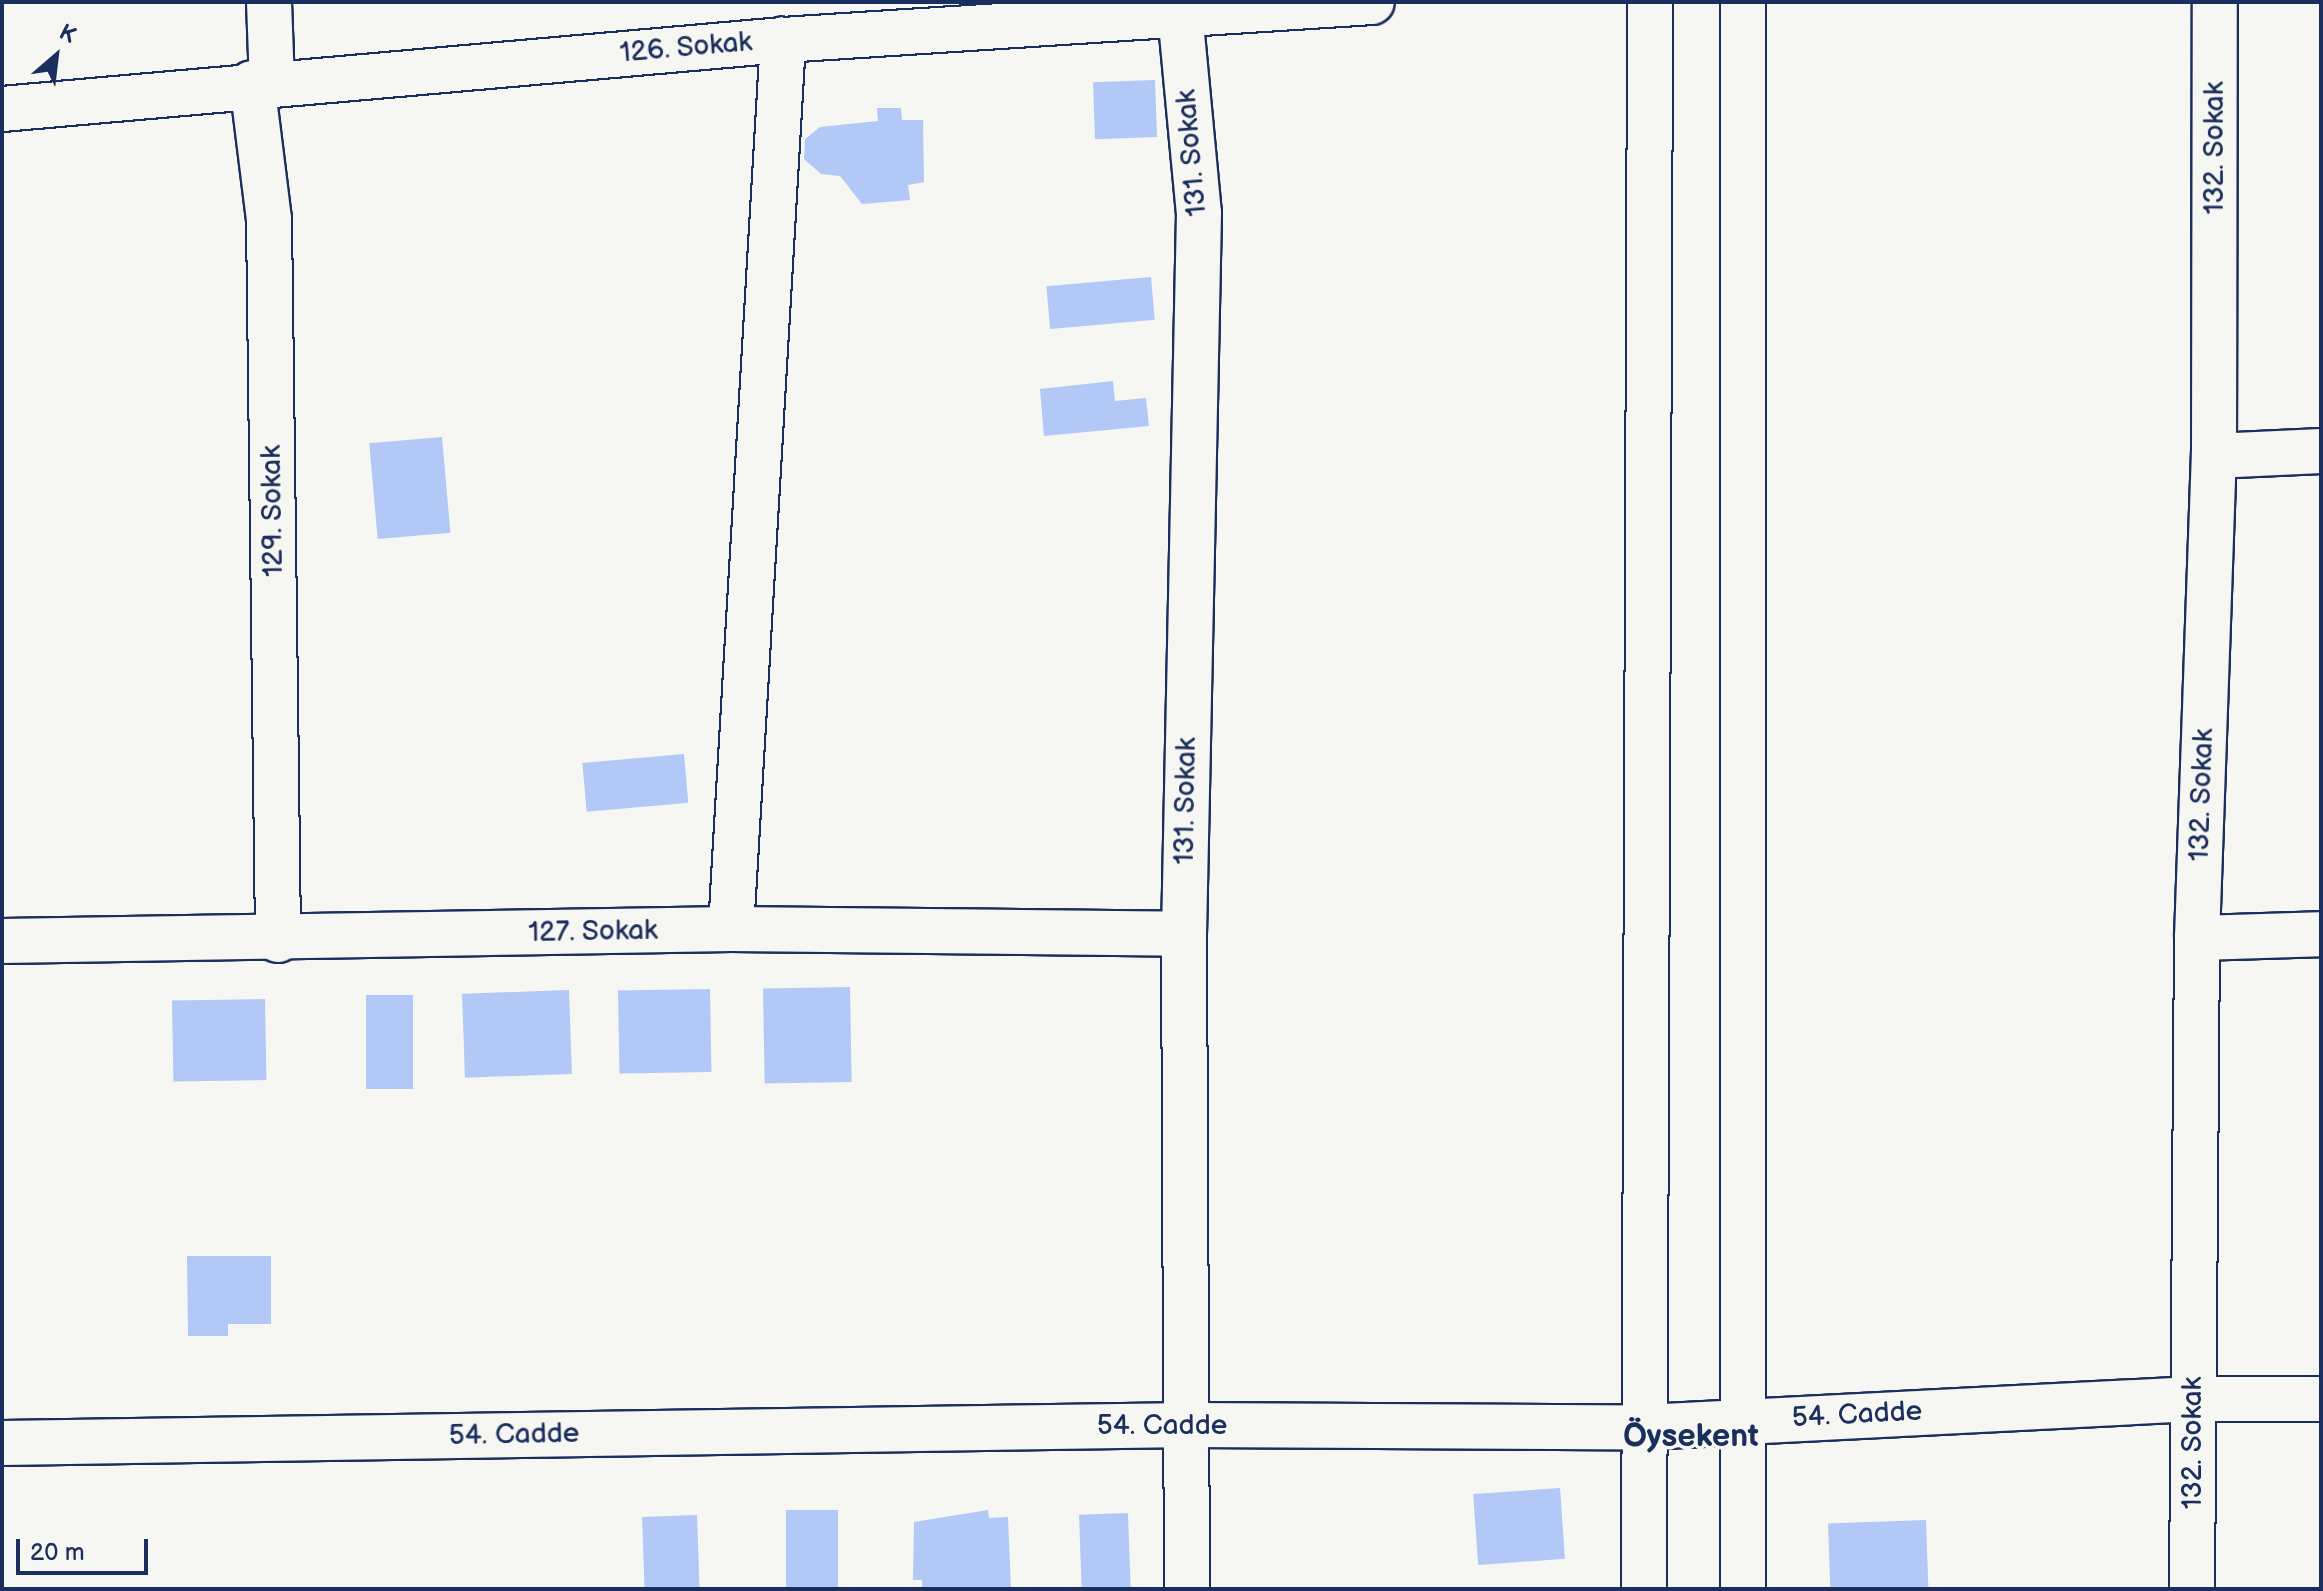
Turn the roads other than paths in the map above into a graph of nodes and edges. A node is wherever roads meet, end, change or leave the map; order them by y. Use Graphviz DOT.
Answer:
graph roads {
  1 [pos="269,2"];
  2 [pos="1372,2"];
  3 [pos="1650,2"];
  4 [pos="1743,2"];
  5 [pos="2215,2"];
  6 [pos="1180,13"];
  7 [pos="783,40"];
  8 [pos="262,82"];
  9 [pos="2,109"];
  10 [pos="2321,451"];
  11 [pos="2214,456"];
  12 [pos="731,929"];
  13 [pos="1184,934"];
  14 [pos="2321,934"];
  15 [pos="2197,938"];
  16 [pos="278,940"];
  17 [pos="2,941"];
  18 [pos="2193,1399"];
  19 [pos="2321,1399"];
  20 [pos="1745,1420"];
  21 [pos="1191,1425"];
  22 [pos="1645,1427"];
  23 [pos="2,1443"];
  24 [pos="1187,1589"];
  25 [pos="1644,1589"];
  26 [pos="1743,1589"];
  27 [pos="2192,1589"];
  1 -- 8 [label="street, 129. Sokak"];
  2 -- 6 [label="street, 126. Sokak"];
  3 -- 22 [label="street"];
  4 -- 20 [label="street"];
  5 -- 11 [label="street, 132. Sokak"];
  6 -- 7 [label="street, 126. Sokak"];
  6 -- 13 [label="street, 131. Sokak"];
  7 -- 8 [label="street, 126. Sokak"];
  7 -- 12 [label="street"];
  8 -- 9 [label="street, 126. Sokak"];
  8 -- 16 [label="street, 129. Sokak"];
  10 -- 11 [label="street"];
  11 -- 15 [label="street, 132. Sokak"];
  12 -- 13 [label="street, 127. Sokak"];
  12 -- 16 [label="street, 127. Sokak"];
  13 -- 21 [label="street, 131. Sokak"];
  14 -- 15 [label="street"];
  15 -- 18 [label="street, 132. Sokak"];
  16 -- 17 [label="street, 127. Sokak"];
  18 -- 19 [label="street, 54. Cadde"];
  18 -- 20 [label="street, 54. Cadde"];
  18 -- 27 [label="street, 132. Sokak"];
  20 -- 22 [label="street, 54. Cadde"];
  20 -- 26 [label="street"];
  21 -- 22 [label="street, 54. Cadde"];
  21 -- 23 [label="street, 54. Cadde"];
  21 -- 24 [label="street, 131. Sokak"];
  22 -- 25 [label="street"];
}
